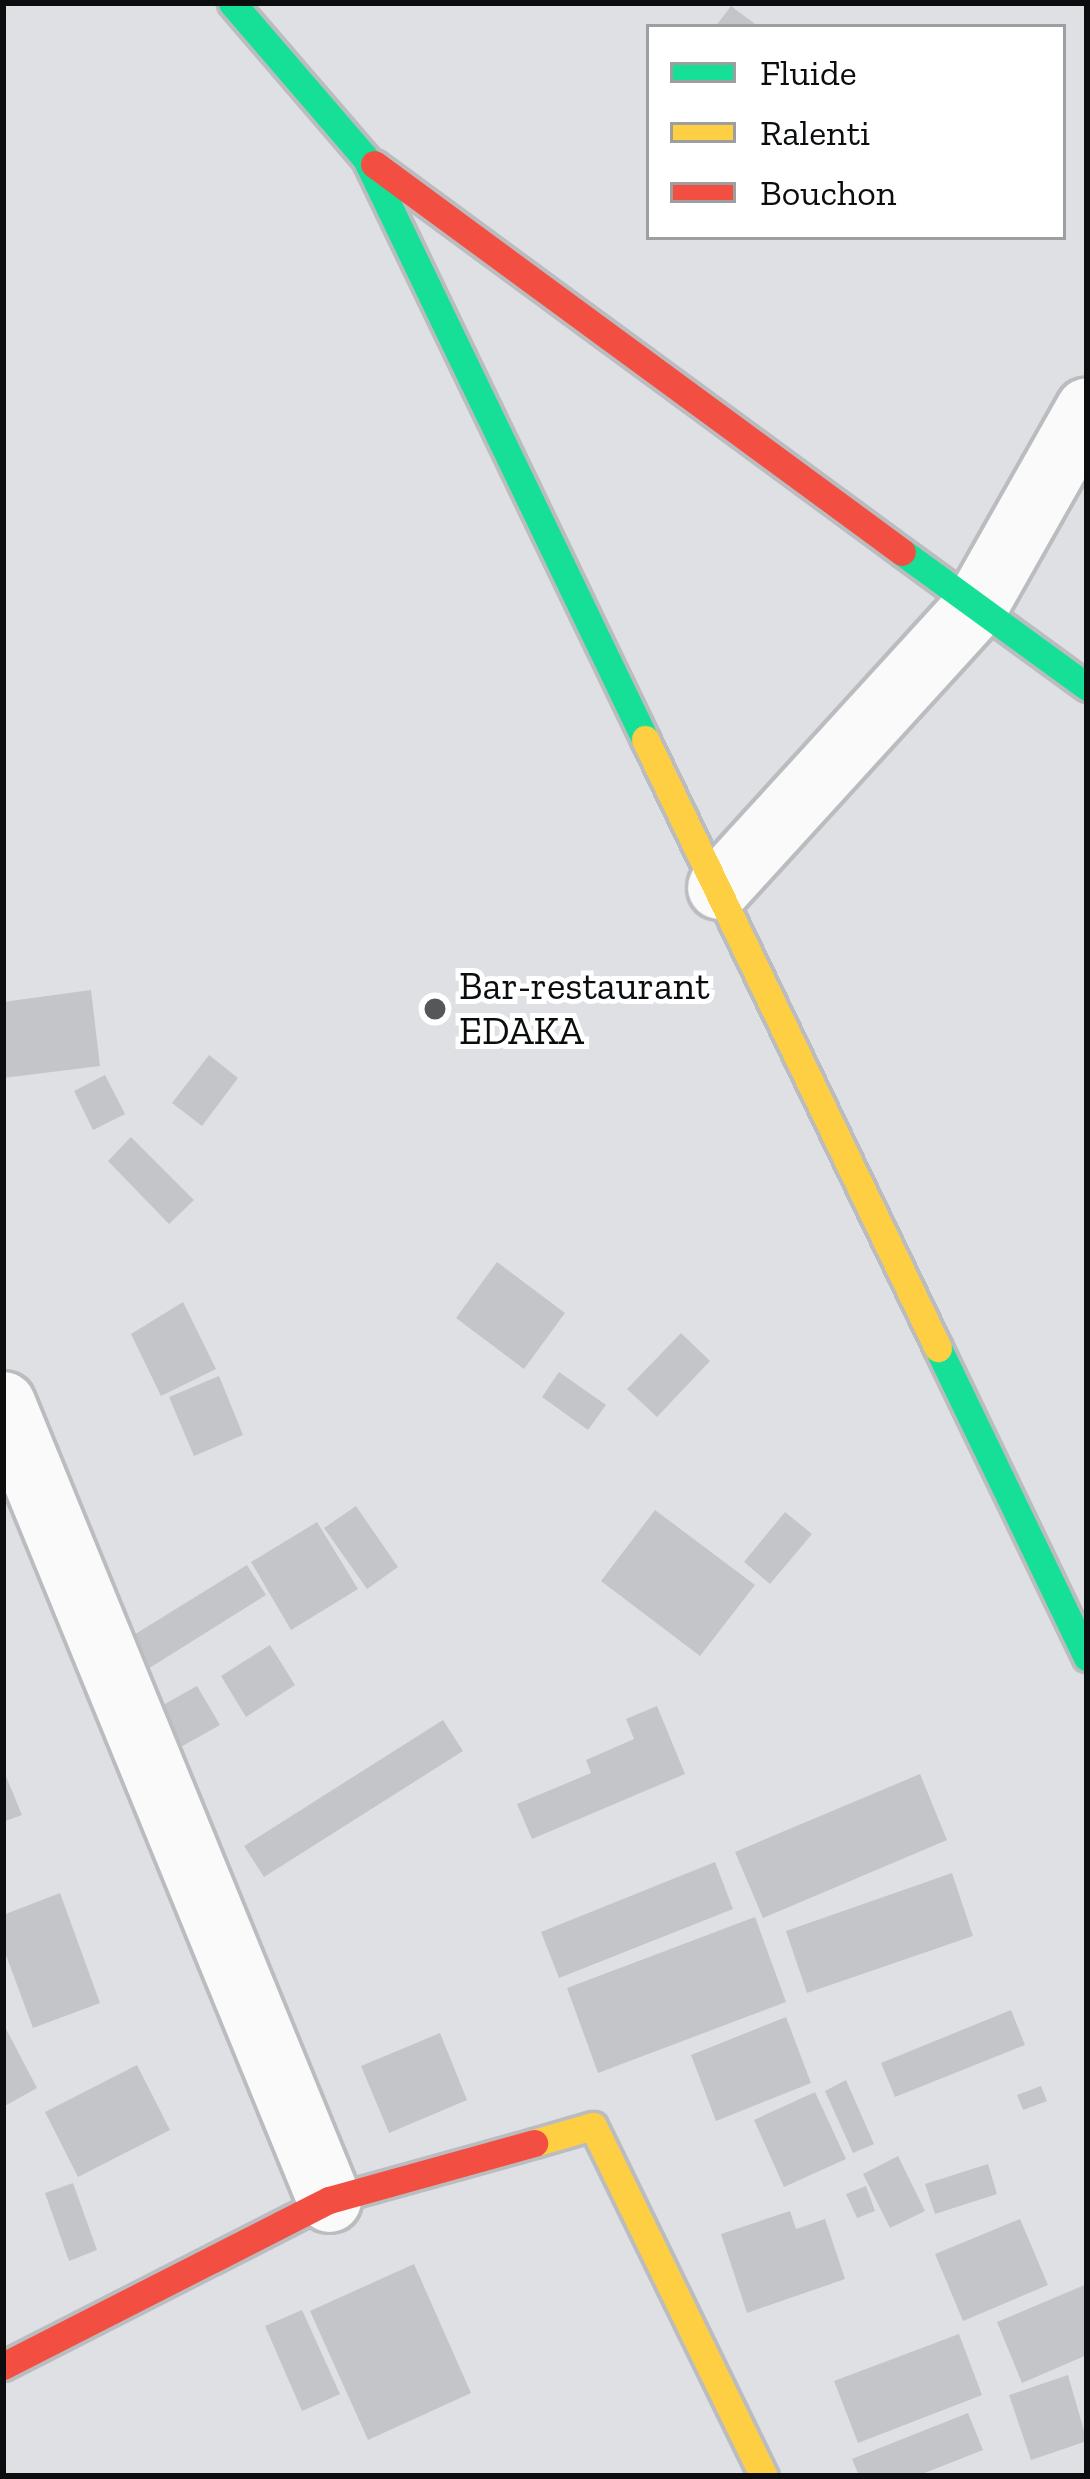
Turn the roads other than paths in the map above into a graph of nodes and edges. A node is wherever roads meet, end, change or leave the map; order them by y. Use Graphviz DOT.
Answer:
graph roads {
  1 [pos="232,3"];
  2 [pos="366,159"];
  3 [pos="1087,409"];
  4 [pos="975,608"];
  5 [pos="1087,687"];
  6 [pos="719,887"];
  7 [pos="3,1403"];
  8 [pos="1087,1657"];
  9 [pos="328,2200"];
  10 [pos="3,2366"];
  11 [pos="764,2476"];
  1 -- 2 [label="street"];
  2 -- 4 [label="street"];
  2 -- 6 [label="street"];
  3 -- 4 [label="street"];
  4 -- 5 [label="street"];
  4 -- 6 [label="street"];
  6 -- 8 [label="street"];
  7 -- 9 [label="street"];
  9 -- 10 [label="street"];
  9 -- 11 [label="street"];
}
